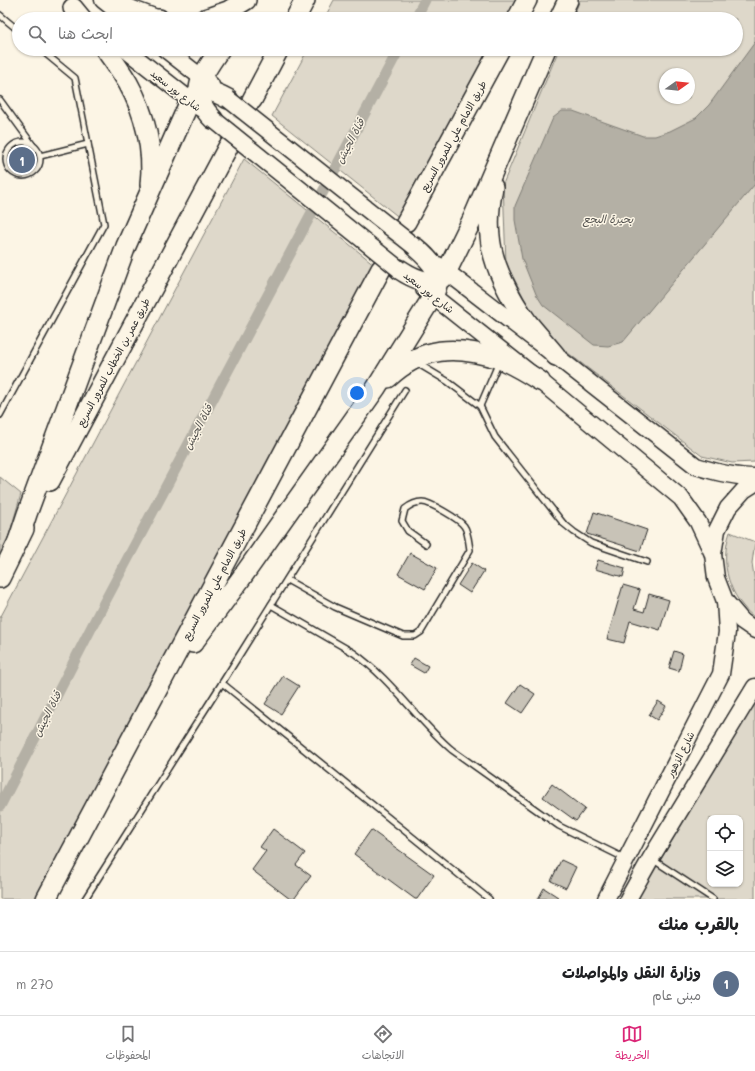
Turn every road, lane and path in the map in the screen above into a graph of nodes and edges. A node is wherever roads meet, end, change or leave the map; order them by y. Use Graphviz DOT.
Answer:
graph roads {
  1 [pos="103,0"];
  2 [pos="113,0"];
  3 [pos="246,0"];
  4 [pos="251,0"];
  5 [pos="306,0"];
  6 [pos="527,0"];
  7 [pos="568,0"];
  8 [pos="118,12"];
  9 [pos="137,12"];
  10 [pos="228,12"];
  11 [pos="243,12"];
  12 [pos="299,12"];
  13 [pos="521,12"];
  14 [pos="562,12"];
  15 [pos="0,15"];
  16 [pos="12,25"];
  17 [pos="48,56"];
  18 [pos="110,56"];
  19 [pos="137,56"];
  20 [pos="171,56"];
  21 [pos="217,56"];
  22 [pos="275,56"];
  23 [pos="496,56"];
  24 [pos="543,56"];
  25 [pos="201,94"];
  26 [pos="228,99"];
  27 [pos="0,100"];
  28 [pos="252,100"];
  29 [pos="213,119"];
  30 [pos="88,144"];
  31 [pos="33,145"];
  32 [pos="228,146"];
  33 [pos="40,156"];
  34 [pos="498,161"];
  35 [pos="149,195"];
  36 [pos="406,222"];
  37 [pos="415,246"];
  38 [pos="390,269"];
  39 [pos="435,279"];
  40 [pos="556,356"];
  41 [pos="412,360"];
  42 [pos="500,360"];
  43 [pos="540,380"];
  44 [pos="376,388"];
  45 [pos="405,390"];
  46 [pos="480,406"];
  47 [pos="0,415"];
  48 [pos="755,477"];
  49 [pos="755,483"];
  50 [pos="18,541"];
  51 [pos="426,544"];
  52 [pos="713,554"];
  53 [pos="647,562"];
  54 [pos="0,578"];
  55 [pos="286,580"];
  56 [pos="725,601"];
  57 [pos="271,605"];
  58 [pos="755,630"];
  59 [pos="222,683"];
  60 [pos="755,686"];
  61 [pos="154,695"];
  62 [pos="651,858"];
  63 [pos="626,859"];
  64 [pos="707,897"];
  65 [pos="46,899"];
  66 [pos="85,899"];
  67 [pos="489,899"];
  68 [pos="606,899"];
  69 [pos="628,899"];
  70 [pos="713,899"];
  1 -- 8 [label="main road"];
  2 -- 9 [label="highway"];
  3 -- 10 [label="highway"];
  4 -- 11 [label="highway"];
  5 -- 12 [label="highway"];
  6 -- 13 [label="highway"];
  7 -- 14 [label="highway"];
  15 -- 16 [label="lane"];
  17 -- 30 [label="lane"];
  18 -- 35 [label="highway"];
  19 -- 25 [label="main road, شارع بور سعيد"];
  20 -- 25 [label="main road"];
  21 -- 25 [label="highway"];
  22 -- 28 [label="highway"];
  23 -- 36 [label="highway, طريق الامام علي للمرور السريع"];
  24 -- 34 [label="highway"];
  25 -- 26 [label="highway"];
  25 -- 29 [label="highway"];
  25 -- 35 [label="highway"];
  26 -- 37 [label="main road, bridge"];
  27 -- 31 [label="lane"];
  29 -- 38 [label="main road, شارع بور سعيد, bridge"];
  30 -- 33 [label="lane"];
  30 -- 47 [label="lane"];
  31 -- 33 [label="lane"];
  31 -- 33 [label="lane"];
  32 -- 50 [label="highway, طريق عمر بن الخطاب للمرور السريع"];
  34 -- 39 [label="highway"];
  34 -- 40 [label="highway"];
  35 -- 50 [label="highway"];
  37 -- 39 [label="highway"];
  38 -- 39 [label="highway"];
  38 -- 61 [label="highway, طريق الامام علي للمرور السريع"];
  39 -- 40 [label="main road"];
  39 -- 43 [label="main road, شارع بور سعيد"];
  39 -- 44 [label="highway"];
  40 -- 48 [label="main road"];
  41 -- 42 [label="highway"];
  41 -- 44 [label="highway"];
  41 -- 46 [label="lane"];
  42 -- 43 [label="highway"];
  42 -- 46 [label="lane"];
  43 -- 52 [label="main road, شارع بور سعيد"];
  44 -- 61 [label="highway"];
  45 -- 55 [label="lane"];
  46 -- 53 [label="lane"];
  49 -- 52 [label="main road"];
  50 -- 54 [label="highway, طريق عمر بن الخطاب للمرور السريع"];
  51 -- 55 [label="lane"];
  52 -- 56 [label="main road"];
  55 -- 57 [label="lane"];
  56 -- 58 [label="main road"];
  56 -- 63 [label="main road, شارع الزهور"];
  57 -- 59 [label="lane"];
  57 -- 63 [label="lane"];
  59 -- 66 [label="lane"];
  59 -- 67 [label="lane"];
  60 -- 62 [label="main road"];
  61 -- 65 [label="highway, طريق الامام علي للمرور السريع"];
  62 -- 64 [label="lane"];
  62 -- 69 [label="main road"];
  63 -- 68 [label="main road, شارع الزهور"];
  64 -- 70 [label="lane"];
}
